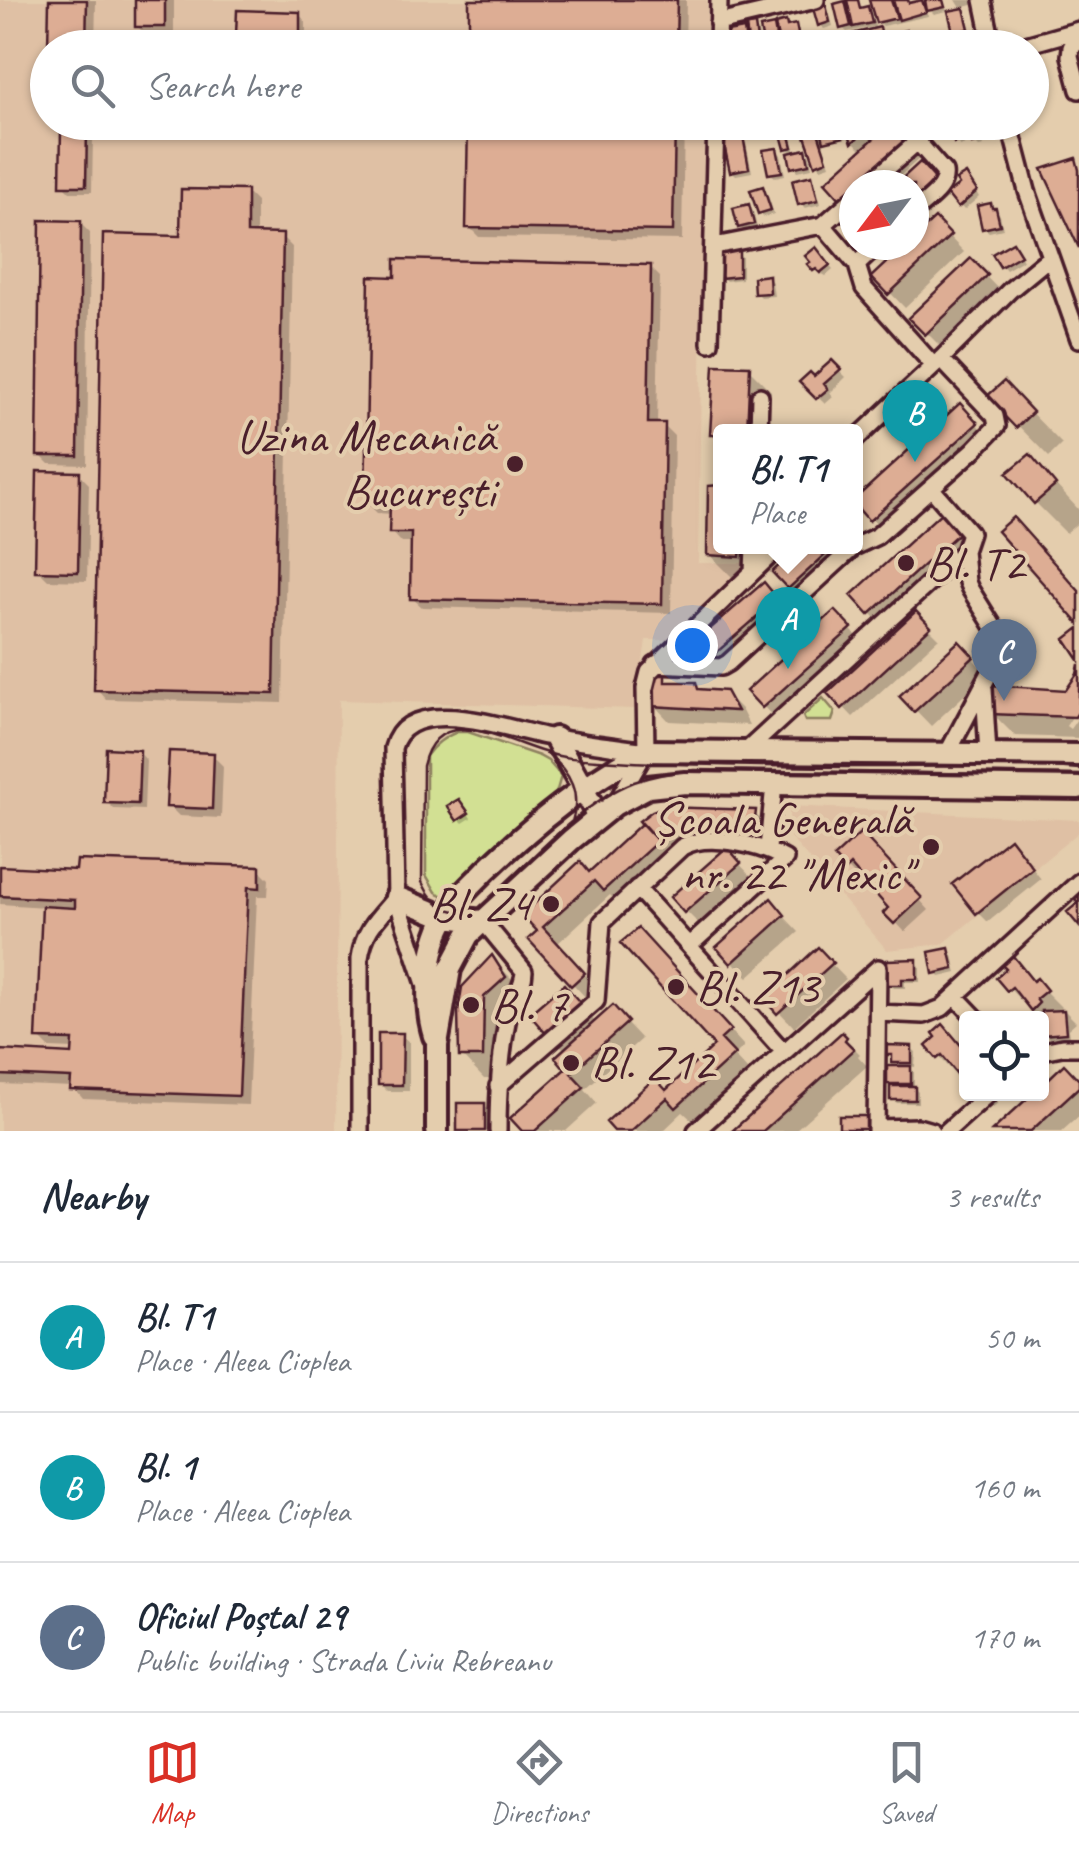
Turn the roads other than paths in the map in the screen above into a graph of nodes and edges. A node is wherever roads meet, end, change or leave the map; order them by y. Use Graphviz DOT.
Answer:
graph roads {
  1 [pos="718,0"];
  2 [pos="816,0"];
  3 [pos="984,0"];
  4 [pos="718,23"];
  5 [pos="718,30"];
  6 [pos="990,30"];
  7 [pos="1079,30"];
  8 [pos="1049,38"];
  9 [pos="1079,42"];
  10 [pos="1079,90"];
  11 [pos="717,140"];
  12 [pos="1013,140"];
  13 [pos="917,142"];
  14 [pos="885,170"];
  15 [pos="929,199"];
  16 [pos="839,211"];
  17 [pos="823,225"];
  18 [pos="714,246"];
  19 [pos="1050,257"];
  20 [pos="861,260"];
  21 [pos="857,264"];
  22 [pos="1079,339"];
  23 [pos="710,343"];
  24 [pos="938,362"];
  25 [pos="760,396"];
  26 [pos="759,424"];
  27 [pos="863,432"];
  28 [pos="931,488"];
  29 [pos="863,542"];
  30 [pos="964,551"];
  31 [pos="753,554"];
  32 [pos="771,554"];
  33 [pos="846,554"];
  34 [pos="752,572"];
  35 [pos="655,664"];
  36 [pos="984,684"];
  37 [pos="556,738"];
  38 [pos="646,752"];
  39 [pos="745,752"];
  40 [pos="947,754"];
  41 [pos="988,754"];
  42 [pos="1079,756"];
  43 [pos="774,784"];
  44 [pos="583,788"];
  45 [pos="1079,788"];
  46 [pos="614,804"];
  47 [pos="597,818"];
  48 [pos="768,849"];
  49 [pos="1079,882"];
  50 [pos="637,888"];
  51 [pos="396,897"];
  52 [pos="445,917"];
  53 [pos="482,921"];
  54 [pos="689,946"];
  55 [pos="428,994"];
  56 [pos="955,996"];
  57 [pos="969,1011"];
  58 [pos="878,1012"];
  59 [pos="437,1045"];
  60 [pos="1079,1047"];
  61 [pos="1049,1049"];
  62 [pos="784,1052"];
  63 [pos="498,1086"];
  64 [pos="980,1101"];
  65 [pos="876,1130"];
  66 [pos="360,1131"];
  67 [pos="436,1131"];
  68 [pos="498,1131"];
  69 [pos="696,1131"];
  70 [pos="932,1131"];
  71 [pos="946,1131"];
  1 -- 4 [label="street"];
  2 -- 4 [label="street"];
  3 -- 6 [label="street"];
  4 -- 5 [label="street"];
  7 -- 8 [label="street"];
  9 -- 10 [label="street"];
  11 -- 18 [label="street"];
  12 -- 19 [label="street"];
  13 -- 14 [label="street"];
  13 -- 15 [label="street"];
  16 -- 17 [label="street"];
  17 -- 18 [label="street"];
  17 -- 21 [label="street"];
  18 -- 23 [label="street"];
  19 -- 22 [label="street"];
  19 -- 24 [label="street"];
  20 -- 21 [label="street"];
  21 -- 24 [label="street"];
  24 -- 27 [label="street"];
  24 -- 28 [label="street"];
  25 -- 26 [label="street"];
  28 -- 29 [label="street"];
  28 -- 30 [label="street"];
  30 -- 36 [label="street"];
  30 -- 39 [label="street"];
  31 -- 34 [label="street"];
  32 -- 34 [label="street"];
  33 -- 35 [label="street"];
  34 -- 35 [label="street"];
  35 -- 38 [label="street"];
  36 -- 40 [label="street"];
  36 -- 41 [label="street"];
  37 -- 38 [label="street"];
  37 -- 44 [label="main road"];
  37 -- 51 [label="street"];
  38 -- 39 [label="main road"];
  38 -- 44 [label="main road"];
  38 -- 46 [label="street"];
  39 -- 40 [label="main road"];
  40 -- 41 [label="main road"];
  41 -- 42 [label="main road"];
  43 -- 45 [label="main road"];
  43 -- 46 [label="main road"];
  43 -- 48 [label="street"];
  44 -- 47 [label="main road"];
  44 -- 52 [label="main road"];
  46 -- 47 [label="main road"];
  47 -- 53 [label="main road"];
  48 -- 50 [label="street"];
  48 -- 54 [label="street"];
  49 -- 56 [label="street"];
  50 -- 54 [label="street"];
  50 -- 63 [label="street"];
  51 -- 52 [label="main road"];
  51 -- 55 [label="street"];
  51 -- 66 [label="street"];
  52 -- 53 [label="main road"];
  52 -- 55 [label="main road"];
  53 -- 59 [label="main road"];
  53 -- 63 [label="street"];
  54 -- 62 [label="street"];
  55 -- 59 [label="main road"];
  56 -- 57 [label="street"];
  56 -- 58 [label="street"];
  58 -- 62 [label="street"];
  58 -- 65 [label="street"];
  59 -- 67 [label="main road"];
  60 -- 61 [label="street"];
  62 -- 69 [label="street"];
  63 -- 68 [label="street"];
  64 -- 71 [label="street"];
  65 -- 70 [label="street"];
}
